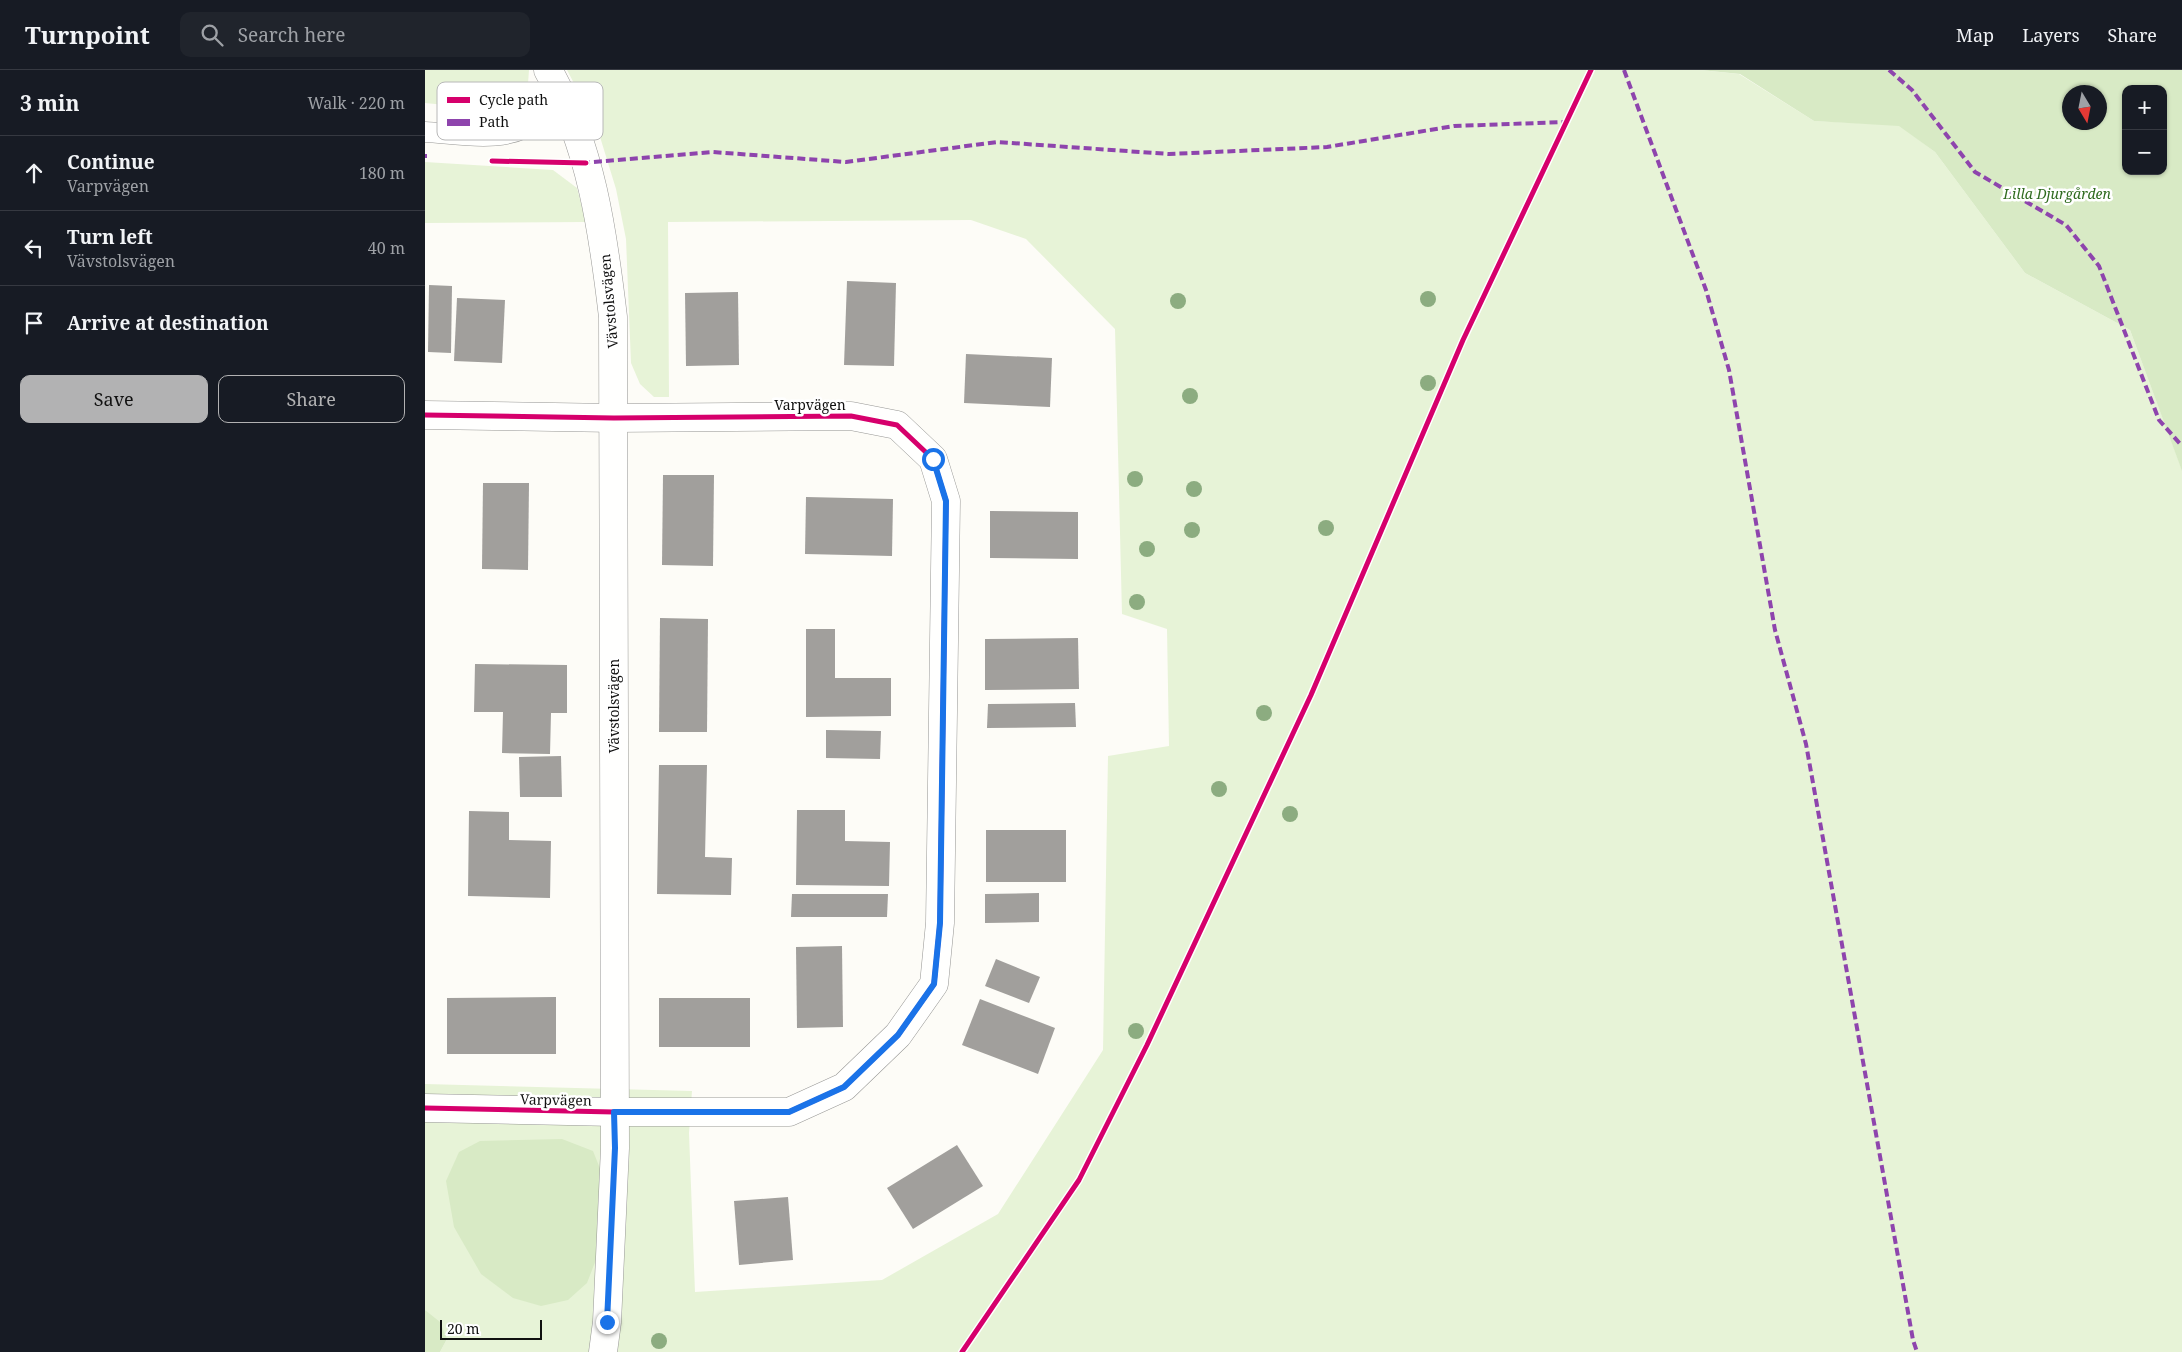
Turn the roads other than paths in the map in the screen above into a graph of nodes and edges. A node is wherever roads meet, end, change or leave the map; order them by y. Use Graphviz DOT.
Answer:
graph roads {
  1 [pos="578,140"];
  2 [pos="425,415"];
  3 [pos="614,418"];
  4 [pos="425,1108"];
  5 [pos="614,1112"];
  6 [pos="603,1352"];
  1 -- 3 [label="street, Vävstolsvägen"];
  2 -- 3 [label="street, Varpvägen"];
  3 -- 5 [label="street, Vävstolsvägen"];
  3 -- 5 [label="street, Varpvägen"];
  4 -- 5 [label="street, Varpvägen"];
  5 -- 6 [label="street, Vävstolsvägen"];
}
